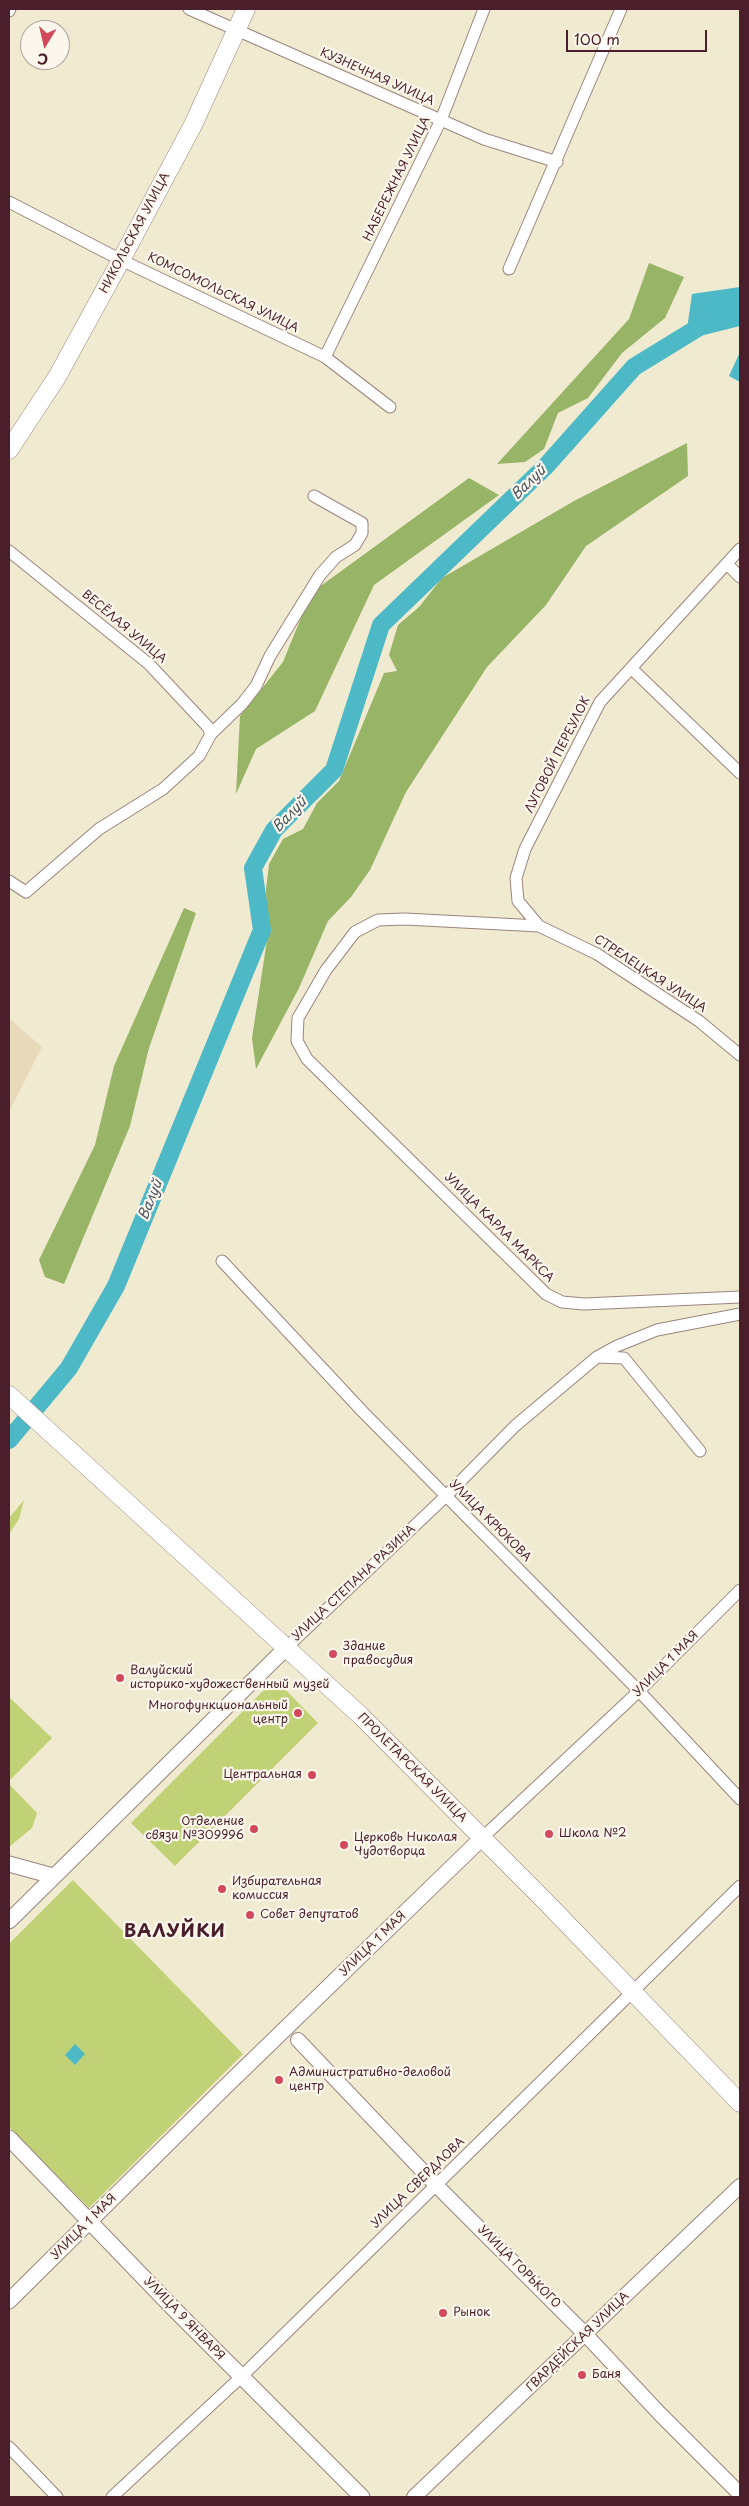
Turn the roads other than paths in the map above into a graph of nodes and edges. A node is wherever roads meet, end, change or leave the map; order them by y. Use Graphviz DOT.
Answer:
graph roads {
  1 [pos="188,9"];
  2 [pos="246,9"];
  3 [pos="484,9"];
  4 [pos="621,9"];
  5 [pos="237,30"];
  6 [pos="441,120"];
  7 [pos="557,162"];
  8 [pos="9,202"];
  9 [pos="122,260"];
  10 [pos="510,269"];
  11 [pos="325,357"];
  12 [pos="390,407"];
  13 [pos="9,450"];
  14 [pos="314,496"];
  15 [pos="740,549"];
  16 [pos="9,551"];
  17 [pos="726,564"];
  18 [pos="740,577"];
  19 [pos="632,669"];
  20 [pos="211,734"];
  21 [pos="740,773"];
  22 [pos="9,881"];
  23 [pos="539,926"];
  24 [pos="740,1055"];
  25 [pos="222,1261"];
  26 [pos="740,1297"];
  27 [pos="740,1314"];
  28 [pos="597,1357"];
  29 [pos="9,1395"];
  30 [pos="700,1452"];
  31 [pos="446,1496"];
  32 [pos="740,1590"];
  33 [pos="287,1647"];
  34 [pos="638,1691"];
  35 [pos="740,1799"];
  36 [pos="482,1838"];
  37 [pos="9,1864"];
  38 [pos="53,1876"];
  39 [pos="740,1886"];
  40 [pos="9,1921"];
  41 [pos="633,1993"];
  42 [pos="298,2040"];
  43 [pos="740,2104"];
  44 [pos="9,2138"];
  45 [pos="436,2185"];
  46 [pos="740,2186"];
  47 [pos="89,2222"];
  48 [pos="9,2301"];
  49 [pos="586,2334"];
  50 [pos="242,2377"];
  51 [pos="9,2447"];
  52 [pos="736,2491"];
  53 [pos="57,2497"];
  54 [pos="112,2497"];
  55 [pos="362,2497"];
  56 [pos="414,2497"];
  1 -- 5 [label="street, КУЗНЕЧНАЯ УЛИЦА"];
  2 -- 5 [label="main road, НИКОЛЬСКАЯ УЛИЦА"];
  3 -- 6 [label="street, НАБЕРЕЖНАЯ УЛИЦА"];
  4 -- 7 [label="street"];
  5 -- 6 [label="street, КУЗНЕЧНАЯ УЛИЦА"];
  5 -- 9 [label="main road, НИКОЛЬСКАЯ УЛИЦА"];
  6 -- 7 [label="street, КУЗНЕЧНАЯ УЛИЦА"];
  6 -- 11 [label="street, НАБЕРЕЖНАЯ УЛИЦА"];
  7 -- 10 [label="street"];
  8 -- 9 [label="street, КОМСОМОЛЬСКАЯ УЛИЦА"];
  9 -- 11 [label="street, КОМСОМОЛЬСКАЯ УЛИЦА"];
  9 -- 13 [label="main road, НИКОЛЬСКАЯ УЛИЦА"];
  11 -- 12 [label="street, КОМСОМОЛЬСКАЯ УЛИЦА"];
  14 -- 20 [label="street"];
  15 -- 17 [label="street, ЛУГОВОЙ ПЕРЕУЛОК"];
  16 -- 20 [label="street, ВЕСЁЛАЯ УЛИЦА"];
  17 -- 18 [label="street"];
  17 -- 19 [label="street, ЛУГОВОЙ ПЕРЕУЛОК"];
  19 -- 21 [label="street"];
  19 -- 23 [label="street, ЛУГОВОЙ ПЕРЕУЛОК"];
  20 -- 22 [label="street"];
  23 -- 24 [label="street, СТРЕЛЕЦКАЯ УЛИЦА"];
  23 -- 26 [label="street, УЛИЦА КАРЛА МАРКСА"];
  25 -- 31 [label="street, УЛИЦА КРЮКОВА"];
  27 -- 28 [label="street, УЛИЦА СТЕПАНА РАЗИНА"];
  28 -- 30 [label="street"];
  28 -- 31 [label="street, УЛИЦА СТЕПАНА РАЗИНА"];
  29 -- 33 [label="main road, ПРОЛЕТАРСКАЯ УЛИЦА"];
  31 -- 33 [label="street, УЛИЦА СТЕПАНА РАЗИНА"];
  31 -- 34 [label="street, УЛИЦА КРЮКОВА"];
  32 -- 34 [label="street, УЛИЦА 1 МАЯ"];
  33 -- 36 [label="main road, ПРОЛЕТАРСКАЯ УЛИЦА"];
  33 -- 38 [label="main road, УЛИЦА СТЕПАНА РАЗИНА"];
  34 -- 35 [label="street, УЛИЦА КРЮКОВА"];
  34 -- 36 [label="street, УЛИЦА 1 МАЯ"];
  36 -- 41 [label="main road, ПРОЛЕТАРСКАЯ УЛИЦА"];
  36 -- 47 [label="main road, УЛИЦА 1 МАЯ"];
  37 -- 38 [label="main road"];
  38 -- 40 [label="main road, УЛИЦА СТЕПАНА РАЗИНА"];
  39 -- 41 [label="street, УЛИЦА СВЕРДЛОВА"];
  41 -- 43 [label="main road, ПРОЛЕТАРСКАЯ УЛИЦА"];
  41 -- 45 [label="street, УЛИЦА СВЕРДЛОВА"];
  42 -- 45 [label="street, УЛИЦА ГОРЬКОГО"];
  44 -- 47 [label="main road, УЛИЦА 9 ЯНВАРЯ"];
  45 -- 49 [label="street, УЛИЦА ГОРЬКОГО"];
  45 -- 50 [label="street, УЛИЦА СВЕРДЛОВА"];
  46 -- 49 [label="street, ГВАРДЕЙСКАЯ УЛИЦА"];
  47 -- 48 [label="main road, УЛИЦА 1 МАЯ"];
  47 -- 50 [label="main road, УЛИЦА 9 ЯНВАРЯ"];
  49 -- 52 [label="street, УЛИЦА ГОРЬКОГО"];
  49 -- 56 [label="street, ГВАРДЕЙСКАЯ УЛИЦА"];
  50 -- 54 [label="street, УЛИЦА СВЕРДЛОВА"];
  50 -- 55 [label="main road, УЛИЦА 9 ЯНВАРЯ"];
  51 -- 53 [label="street"];
}
